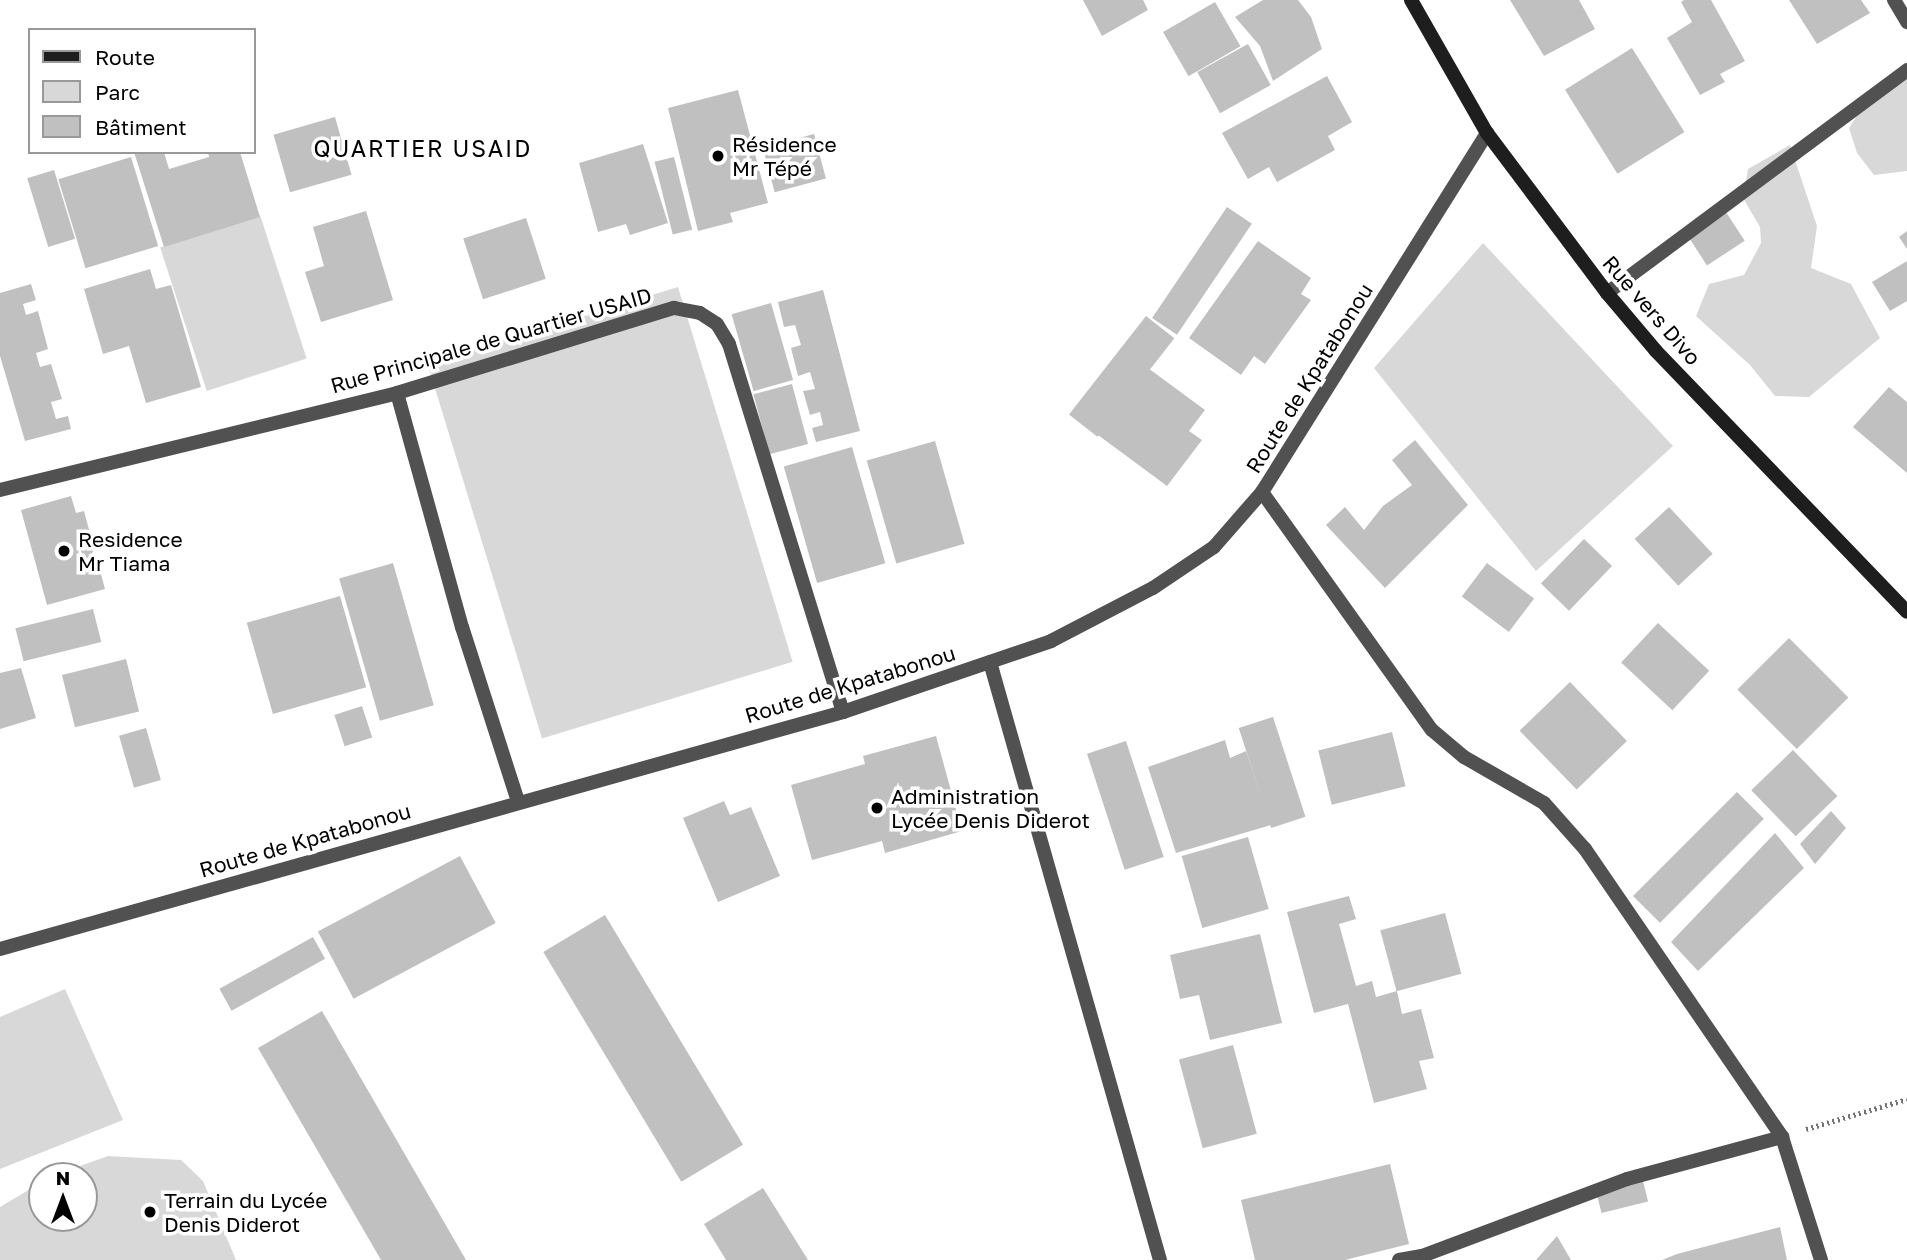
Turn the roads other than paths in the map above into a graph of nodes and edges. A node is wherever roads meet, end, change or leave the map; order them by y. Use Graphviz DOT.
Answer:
graph roads {
  1 [pos="1411,0"];
  2 [pos="1894,0"];
  3 [pos="1907,22"];
  4 [pos="1907,70"];
  5 [pos="1487,133"];
  6 [pos="1607,293"];
  7 [pos="397,393"];
  8 [pos="0,490"];
  9 [pos="1262,492"];
  10 [pos="1907,612"];
  11 [pos="990,662"];
  12 [pos="843,712"];
  13 [pos="518,801"];
  14 [pos="0,949"];
  15 [pos="1782,1136"];
  16 [pos="1160,1260"];
  17 [pos="1399,1260"];
  18 [pos="1821,1260"];
  1 -- 5 [label="main road, Rue vers Divo"];
  2 -- 3 [label="street"];
  4 -- 6 [label="street"];
  5 -- 6 [label="main road, Rue vers Divo"];
  5 -- 9 [label="street, Route de Kpatabonou"];
  6 -- 10 [label="main road, Rue vers Divo"];
  7 -- 8 [label="street, Rue Principale de Quartier USAID"];
  7 -- 12 [label="street, Rue Principale de Quartier USAID"];
  7 -- 13 [label="street"];
  9 -- 11 [label="street, Route de Kpatabonou"];
  9 -- 15 [label="street"];
  11 -- 12 [label="street, Route de Kpatabonou"];
  11 -- 16 [label="street"];
  12 -- 13 [label="street, Route de Kpatabonou"];
  13 -- 14 [label="street, Route de Kpatabonou"];
  15 -- 17 [label="street"];
  15 -- 18 [label="street"];
}
